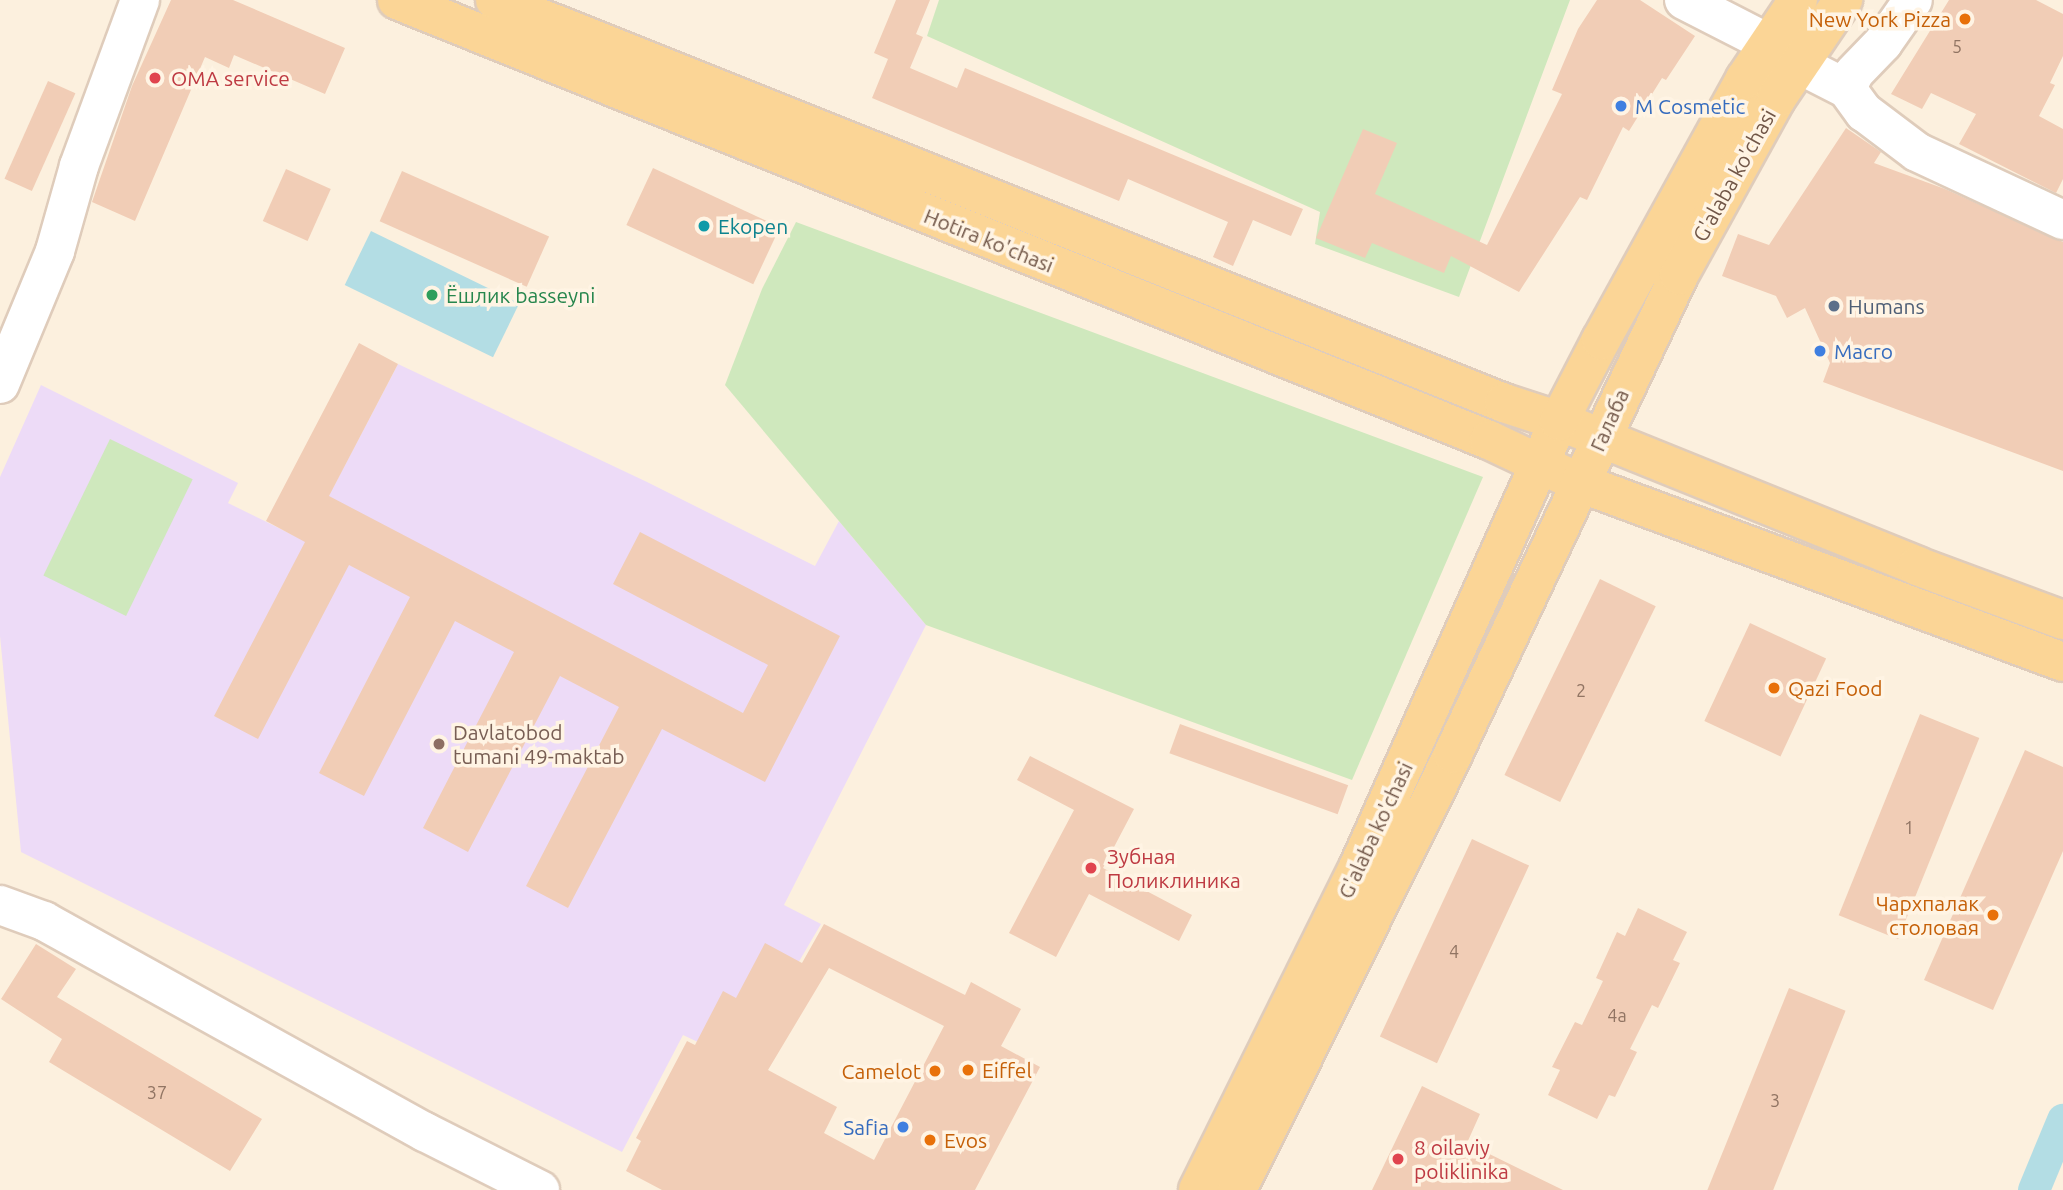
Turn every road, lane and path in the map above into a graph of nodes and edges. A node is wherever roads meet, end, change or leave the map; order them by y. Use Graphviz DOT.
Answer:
graph roads {
  1 [pos="140,0"];
  2 [pos="397,0"];
  3 [pos="495,0"];
  4 [pos="1684,0"];
  5 [pos="1798,0"];
  6 [pos="1843,0"];
  7 [pos="1913,0"];
  8 [pos="1783,54"];
  9 [pos="1847,89"];
  10 [pos="2063,220"];
  11 [pos="1601,340"];
  12 [pos="1638,357"];
  13 [pos="0,384"];
  14 [pos="1559,422"];
  15 [pos="1601,439"];
  16 [pos="1541,465"];
  17 [pos="1580,483"];
  18 [pos="2063,620"];
  19 [pos="2063,662"];
  20 [pos="0,905"];
  21 [pos="540,1190"];
  22 [pos="1198,1190"];
  23 [pos="1237,1190"];
  1 -- 13 [label="street"];
  2 -- 16 [label="main road, Hotira ko'chasi"];
  3 -- 14 [label="main road, Hotira ko'chasi"];
  4 -- 8 [label="street"];
  5 -- 8 [label="main road, G'alaba ko'chasi"];
  6 -- 8 [label="main road, G'alaba ko'chasi"];
  7 -- 9 [label="street"];
  8 -- 9 [label="street"];
  8 -- 11 [label="main road, G'alaba ko'chasi"];
  8 -- 12 [label="main road, G'alaba ko'chasi"];
  9 -- 10 [label="street"];
  11 -- 14 [label="main road, Галаба"];
  12 -- 15 [label="main road, Галаба"];
  14 -- 15 [label="main road, Hotira ko'chasi"];
  14 -- 16 [label="main road, Галаба"];
  15 -- 17 [label="main road, Галаба"];
  15 -- 18 [label="main road, Hotira ko'chasi"];
  16 -- 17 [label="main road, Hotira ko'chasi"];
  16 -- 22 [label="main road, G'alaba ko'chasi"];
  17 -- 19 [label="main road, Hotira ko'chasi"];
  17 -- 23 [label="main road, G'alaba ko'chasi"];
  20 -- 21 [label="street"];
}
